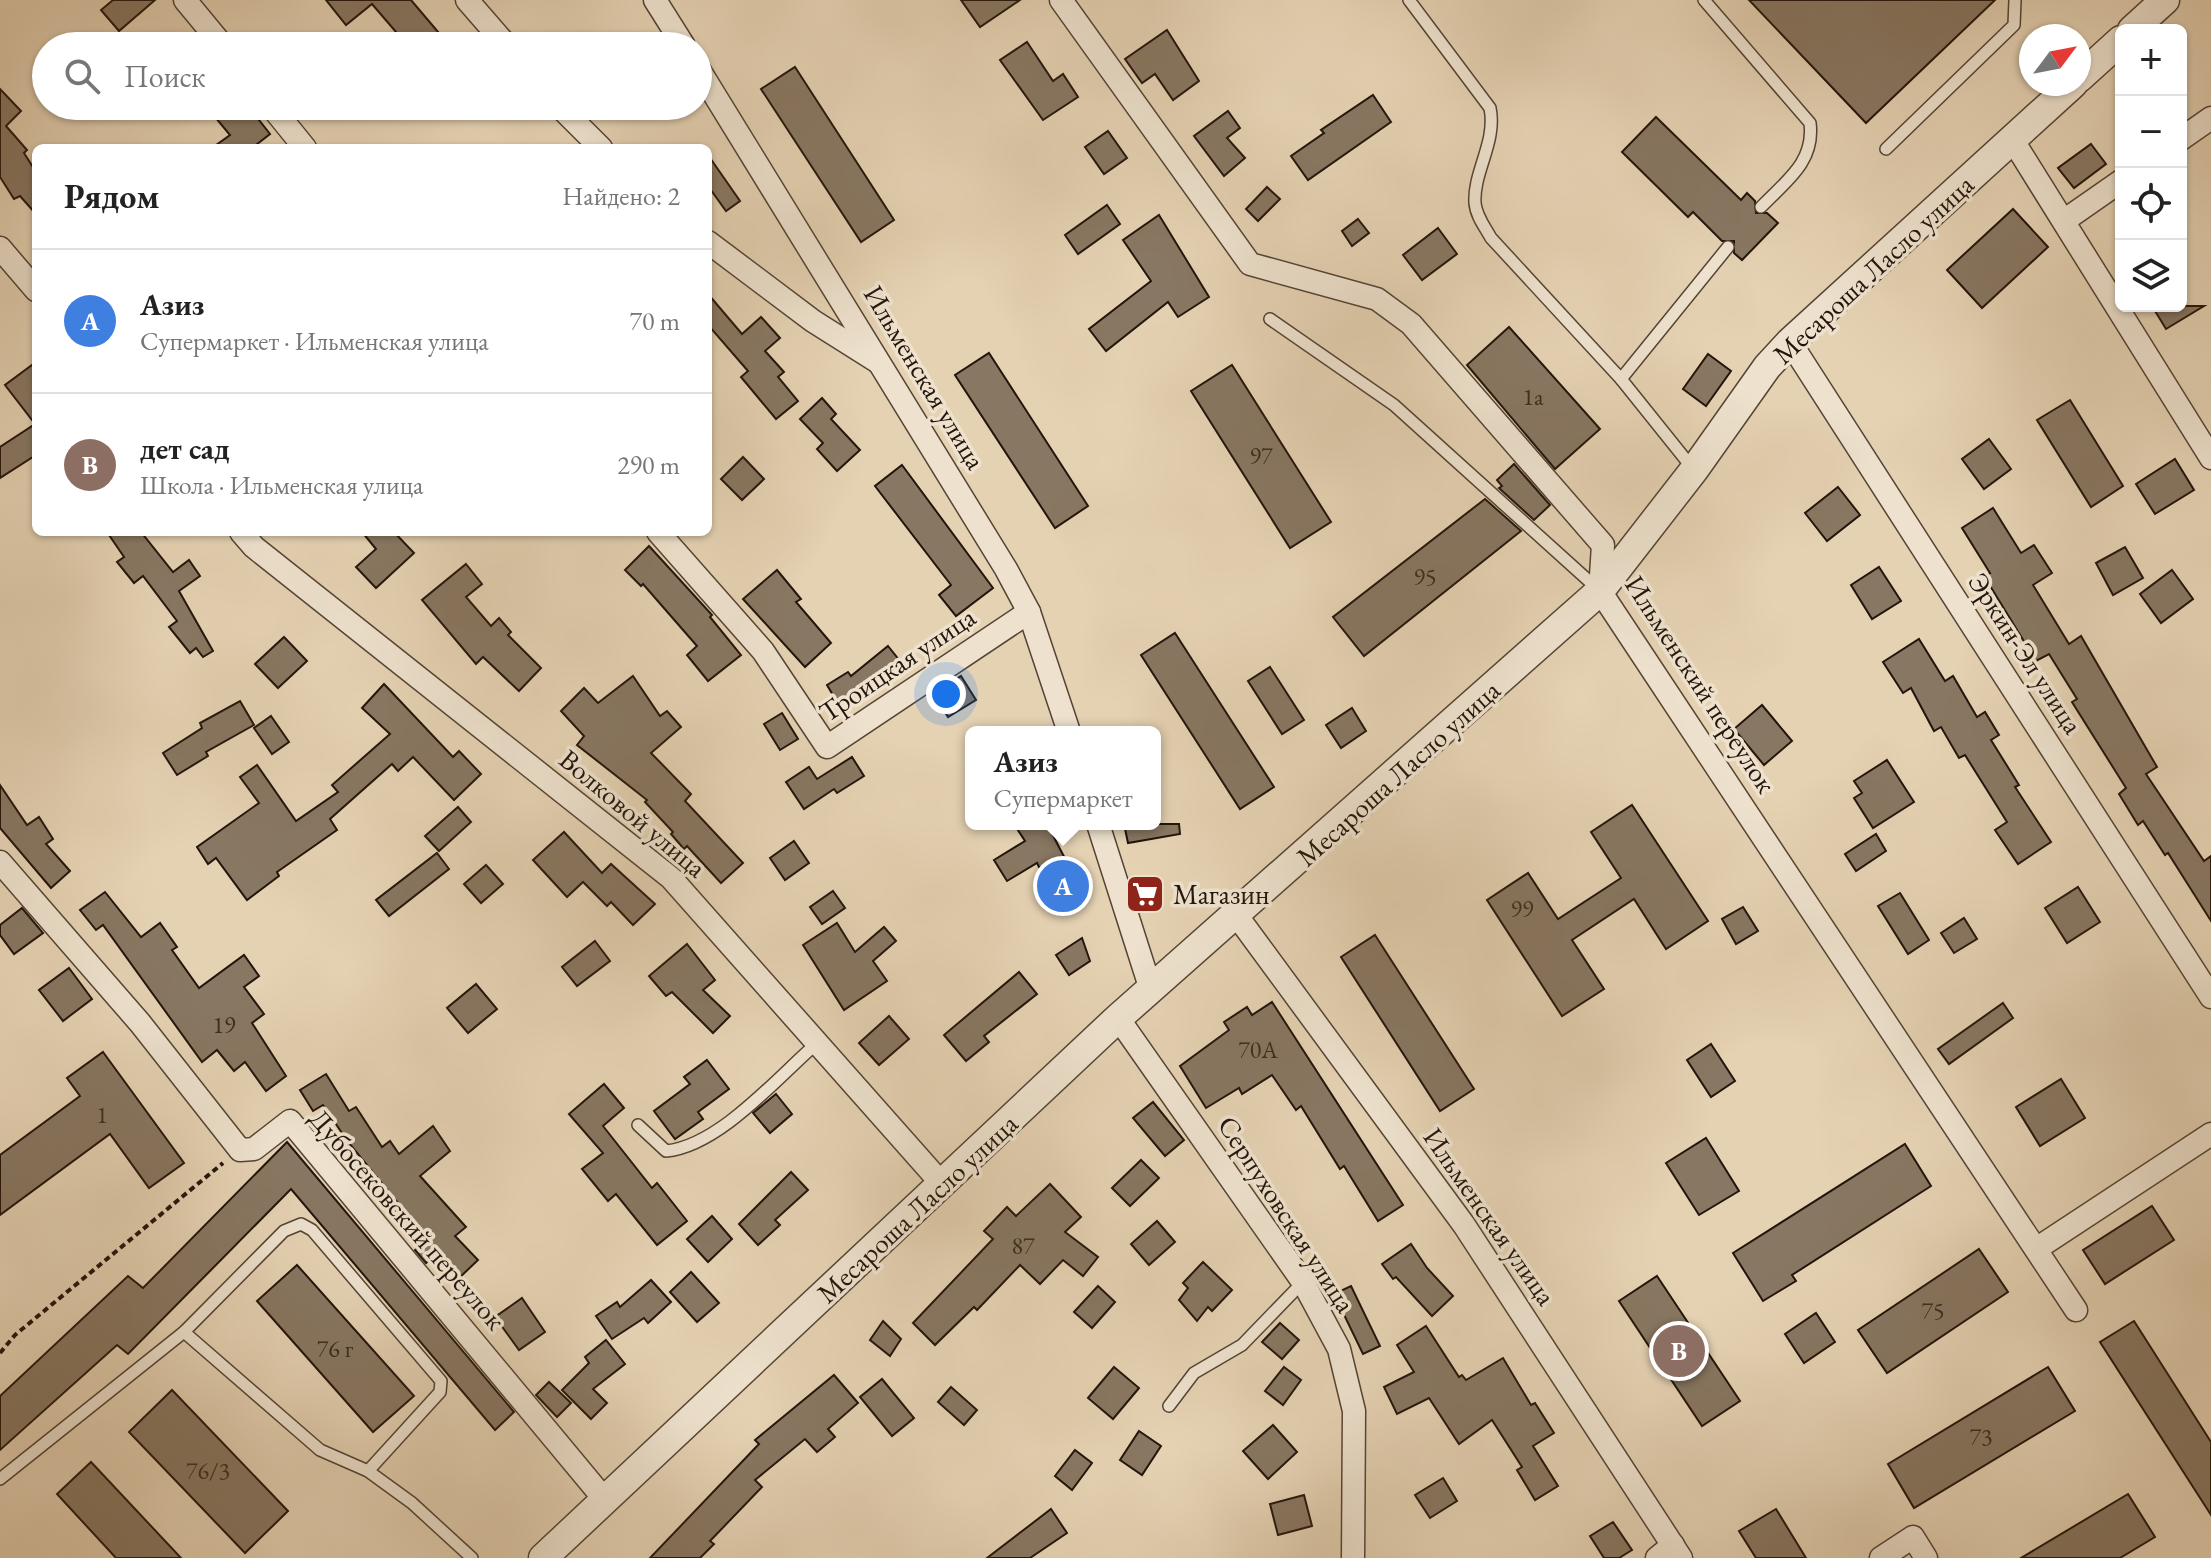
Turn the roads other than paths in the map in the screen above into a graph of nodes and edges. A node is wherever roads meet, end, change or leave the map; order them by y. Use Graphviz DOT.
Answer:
graph roads {
  1 [pos="185,0"];
  2 [pos="467,0"];
  3 [pos="655,0"];
  4 [pos="1061,0"];
  5 [pos="1409,0"];
  6 [pos="1704,0"];
  7 [pos="2015,0"];
  8 [pos="2165,0"];
  9 [pos="2139,24"];
  10 [pos="211,32"];
  11 [pos="495,32"];
  12 [pos="675,32"];
  13 [pos="2115,45"];
  14 [pos="2091,67"];
  15 [pos="712,90"];
  16 [pos="2060,96"];
  17 [pos="2211,118"];
  18 [pos="282,120"];
  19 [pos="573,120"];
  20 [pos="2187,135"];
  21 [pos="2012,139"];
  22 [pos="302,144"];
  23 [pos="597,144"];
  24 [pos="1886,149"];
  25 [pos="2115,185"];
  26 [pos="1761,207"];
  27 [pos="2065,220"];
  28 [pos="712,245"];
  29 [pos="1728,247"];
  30 [pos="0,248"];
  31 [pos="32,285"];
  32 [pos="1270,319"];
  33 [pos="1790,342"];
  34 [pos="883,364"];
  35 [pos="1621,379"];
  36 [pos="2211,458"];
  37 [pos="1694,470"];
  38 [pos="244,536"];
  39 [pos="662,536"];
  40 [pos="1600,591"];
  41 [pos="1029,612"];
  42 [pos="1067,726"];
  43 [pos="1100,830"];
  44 [pos="0,862"];
  45 [pos="1237,916"];
  46 [pos="1151,990"];
  47 [pos="2211,997"];
  48 [pos="1118,1018"];
  49 [pos="816,1044"];
  50 [pos="638,1125"];
  51 [pos="2211,1134"];
  52 [pos="942,1184"];
  53 [pos="2036,1249"];
  54 [pos="1303,1282"];
  55 [pos="2076,1310"];
  56 [pos="184,1332"];
  57 [pos="1169,1406"];
  58 [pos="368,1471"];
  59 [pos="0,1479"];
  60 [pos="605,1500"];
  61 [pos="1670,1554"];
  62 [pos="472,1558"];
  63 [pos="543,1558"];
  64 [pos="1353,1558"];
  65 [pos="1881,1558"];
  66 [pos="1926,1558"];
  1 -- 10 [label="street"];
  2 -- 11 [label="street"];
  3 -- 12 [label="street"];
  4 -- 40 [label="street, Ильменский переулок"];
  5 -- 35 [label="lane"];
  6 -- 26 [label="lane"];
  7 -- 24 [label="lane"];
  8 -- 9 [label="street"];
  13 -- 14 [label="street"];
  15 -- 34 [label="street, Ильменская улица"];
  16 -- 21 [label="street, Месароша Ласло улица"];
  17 -- 20 [label="street"];
  18 -- 22 [label="street"];
  19 -- 23 [label="street"];
  21 -- 27 [label="street"];
  21 -- 33 [label="street, Месароша Ласло улица"];
  25 -- 27 [label="street"];
  27 -- 36 [label="street"];
  28 -- 34 [label="street"];
  29 -- 35 [label="lane"];
  30 -- 31 [label="street"];
  32 -- 40 [label="lane"];
  33 -- 37 [label="street, Месароша Ласло улица"];
  33 -- 47 [label="street, Эркин-Эл улица"];
  34 -- 41 [label="street, Ильменская улица"];
  35 -- 37 [label="lane"];
  37 -- 40 [label="street, Месароша Ласло улица"];
  38 -- 49 [label="street, Волковой улица"];
  39 -- 41 [label="street, Троицкая улица"];
  40 -- 45 [label="street, Месароша Ласло улица"];
  40 -- 53 [label="street, Ильменский переулок"];
  41 -- 42 [label="street, Ильменская улица"];
  43 -- 46 [label="street"];
  44 -- 60 [label="street, Дубосековский переулок"];
  45 -- 46 [label="street, Месароша Ласло улица"];
  45 -- 61 [label="street, Ильменская улица"];
  46 -- 48 [label="street, Месароша Ласло улица"];
  48 -- 52 [label="street, Месароша Ласло улица"];
  48 -- 54 [label="street, Серпуховская улица"];
  49 -- 50 [label="lane"];
  49 -- 52 [label="street, Волковой улица"];
  51 -- 53 [label="street"];
  52 -- 60 [label="street, Месароша Ласло улица"];
  53 -- 55 [label="street, Ильменский переулок"];
  54 -- 57 [label="lane"];
  54 -- 64 [label="street, Серпуховская улица"];
  56 -- 58 [label="lane"];
  56 -- 58 [label="lane"];
  56 -- 59 [label="lane"];
  58 -- 62 [label="lane"];
  60 -- 63 [label="street, Месароша Ласло улица"];
  65 -- 66 [label="street"];
}
